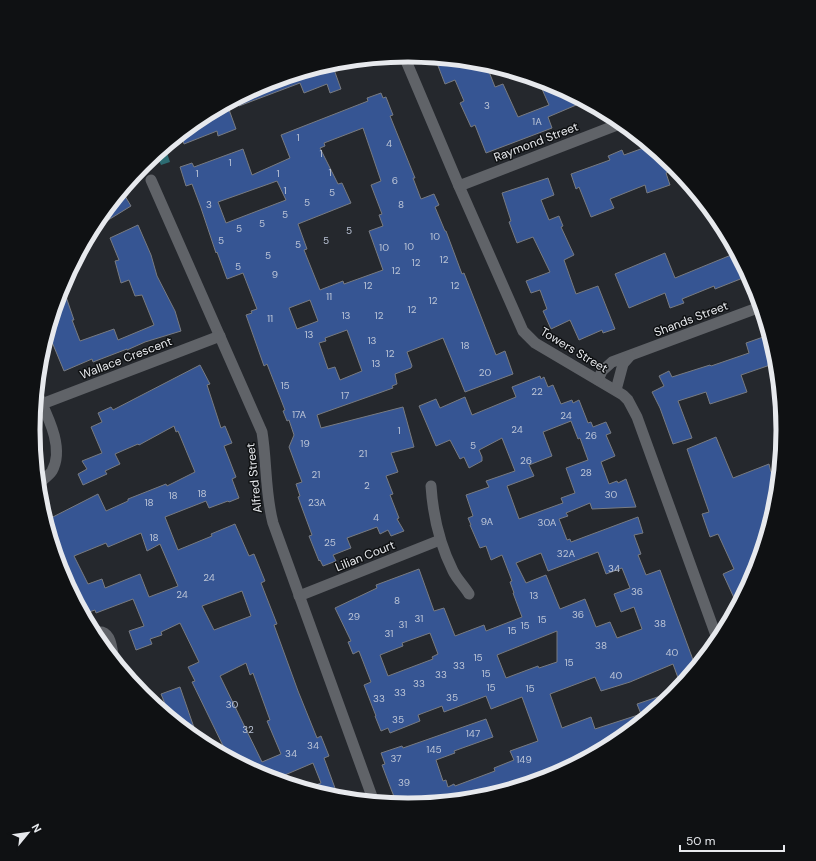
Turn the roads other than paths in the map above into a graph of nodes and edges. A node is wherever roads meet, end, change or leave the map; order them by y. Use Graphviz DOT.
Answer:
graph roads {
  1 [pos="407,62"];
  2 [pos="614,126"];
  3 [pos="151,180"];
  4 [pos="459,186"];
  5 [pos="755,309"];
  6 [pos="220,336"];
  7 [pos="630,356"];
  8 [pos="598,380"];
  9 [pos="616,390"];
  10 [pos="42,404"];
  11 [pos="43,479"];
  12 [pos="430,486"];
  13 [pos="440,540"];
  14 [pos="469,594"];
  15 [pos="299,596"];
  16 [pos="99,630"];
  17 [pos="715,633"];
  18 [pos="114,653"];
  19 [pos="372,796"];
  1 -- 4 [label="street, Towers Street"];
  2 -- 4 [label="street, Raymond Street"];
  3 -- 6 [label="street, Alfred Street"];
  4 -- 8 [label="street, Towers Street"];
  5 -- 7 [label="street, Shands Street"];
  6 -- 10 [label="street, Wallace Crescent"];
  6 -- 15 [label="street, Alfred Street"];
  7 -- 8 [label="street, Shands Street"];
  7 -- 9 [label="street"];
  8 -- 9 [label="street, Towers Street"];
  9 -- 17 [label="street, Towers Street"];
  10 -- 11 [label="street"];
  12 -- 13 [label="street"];
  13 -- 14 [label="street"];
  13 -- 15 [label="street, Lilian Court"];
  15 -- 19 [label="street, Alfred Street"];
  16 -- 18 [label="lane"];
}
